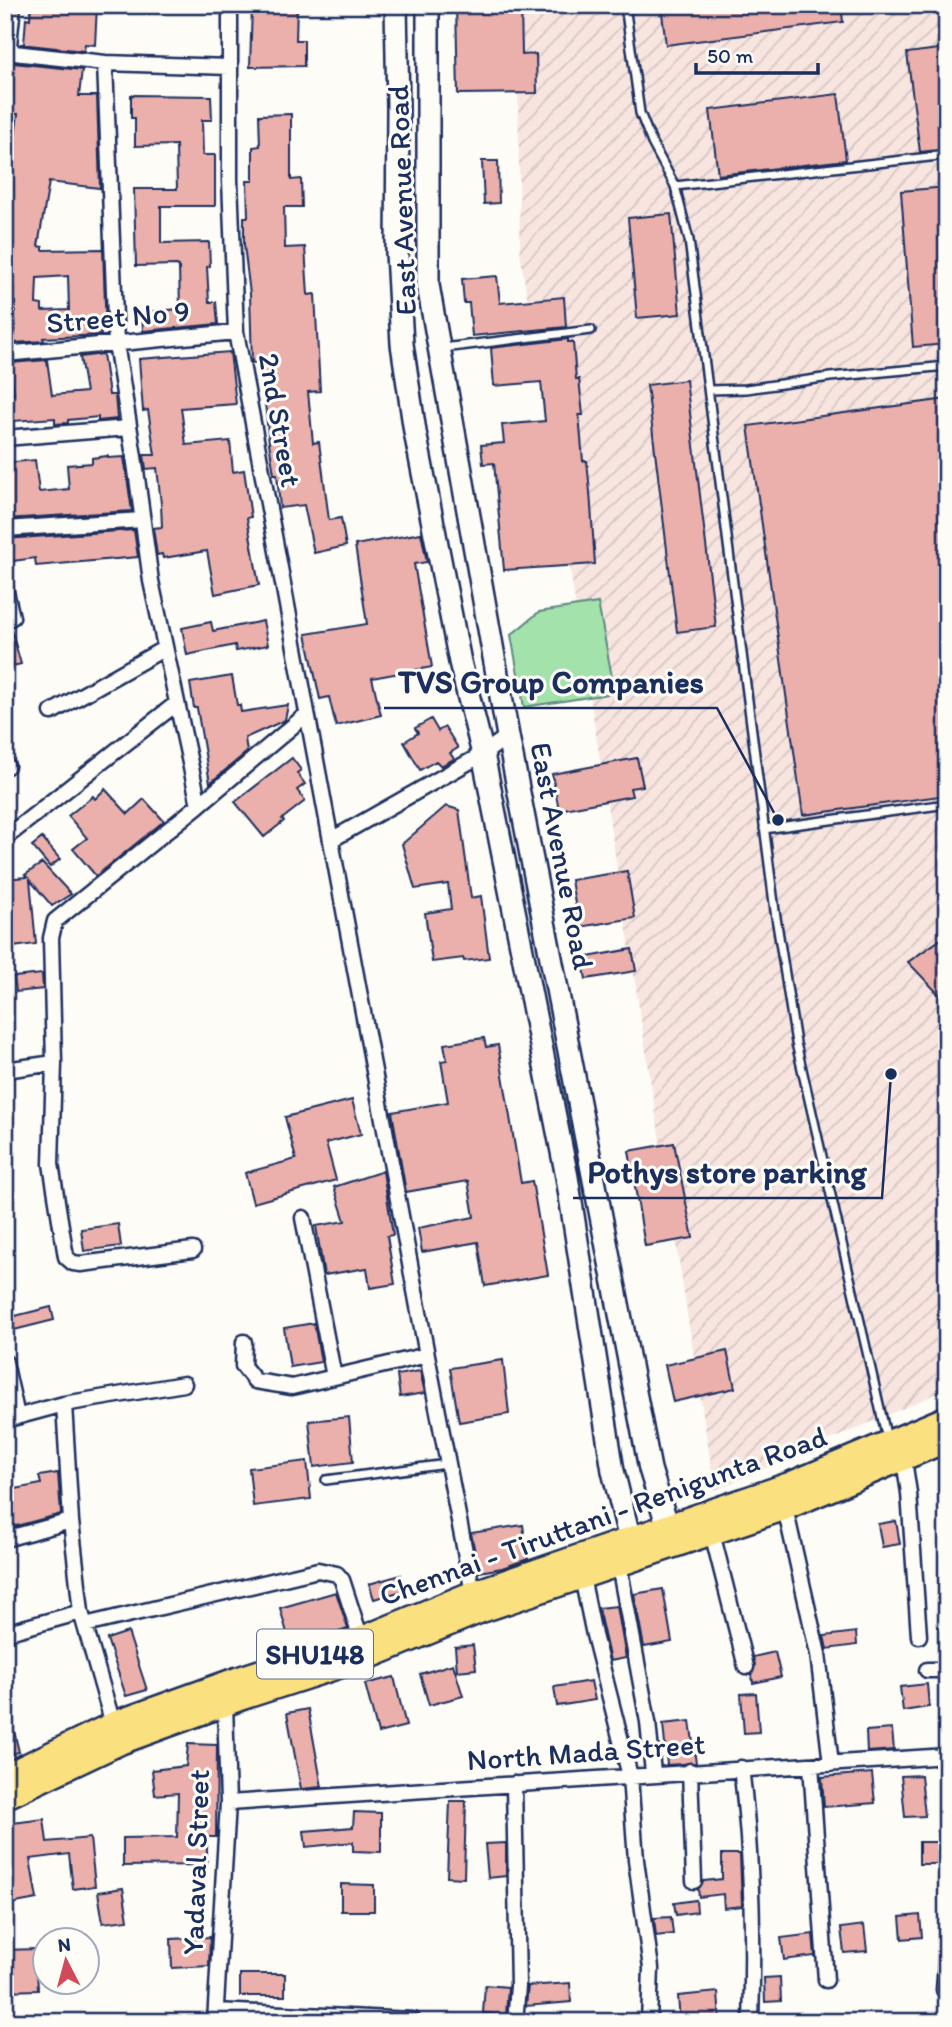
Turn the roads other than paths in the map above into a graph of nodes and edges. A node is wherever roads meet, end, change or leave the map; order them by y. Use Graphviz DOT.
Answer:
graph roads {
  1 [pos="13,5"];
  2 [pos="230,5"];
  3 [pos="396,5"];
  4 [pos="428,5"];
  5 [pos="625,5"];
  6 [pos="105,64"];
  7 [pos="230,67"];
  8 [pos="947,155"];
  9 [pos="675,186"];
  10 [pos="591,330"];
  11 [pos="236,332"];
  12 [pos="116,343"];
  13 [pos="439,348"];
  14 [pos="5,354"];
  15 [pos="947,366"];
  16 [pos="709,390"];
  17 [pos="128,428"];
  18 [pos="5,438"];
  19 [pos="142,520"];
  20 [pos="5,529"];
  21 [pos="5,588"];
  22 [pos="5,621"];
  23 [pos="165,648"];
  24 [pos="177,703"];
  25 [pos="52,712"];
  26 [pos="307,714"];
  27 [pos="508,736"];
  28 [pos="483,754"];
  29 [pos="947,804"];
  30 [pos="199,805"];
  31 [pos="764,829"];
  32 [pos="5,838"];
  33 [pos="331,840"];
  34 [pos="54,1063"];
  35 [pos="5,1070"];
  36 [pos="303,1218"];
  37 [pos="193,1250"];
  38 [pos="244,1342"];
  39 [pos="427,1355"];
  40 [pos="5,1362"];
  41 [pos="334,1377"];
  42 [pos="184,1384"];
  43 [pos="64,1404"];
  44 [pos="11,1418"];
  45 [pos="947,1418"];
  46 [pos="947,1440"];
  47 [pos="896,1452"];
  48 [pos="448,1464"];
  49 [pos="326,1480"];
  50 [pos="785,1508"];
  51 [pos="71,1521"];
  52 [pos="712,1533"];
  53 [pos="671,1536"];
  54 [pos="5,1539"];
  55 [pos="628,1555"];
  56 [pos="582,1577"];
  57 [pos="473,1593"];
  58 [pos="83,1619"];
  59 [pos="5,1633"];
  60 [pos="919,1636"];
  61 [pos="361,1639"];
  62 [pos="746,1667"];
  63 [pos="928,1670"];
  64 [pos="947,1670"];
  65 [pos="222,1695"];
  66 [pos="113,1724"];
  67 [pos="947,1756"];
  68 [pos="831,1764"];
  69 [pos="811,1765"];
  70 [pos="741,1768"];
  71 [pos="690,1771"];
  72 [pos="653,1773"];
  73 [pos="5,1776"];
  74 [pos="630,1776"];
  75 [pos="514,1784"];
  76 [pos="5,1797"];
  77 [pos="228,1802"];
  78 [pos="694,1881"];
  79 [pos="947,1948"];
  80 [pos="826,1980"];
  81 [pos="947,1990"];
  82 [pos="215,2016"];
  83 [pos="413,2022"];
  84 [pos="515,2022"];
  85 [pos="649,2022"];
  86 [pos="751,2022"];
  1 -- 6 [label="street"];
  2 -- 7 [label="street, 2nd Street"];
  3 -- 28 [label="main road, East Avenue Road"];
  4 -- 13 [label="main road, East Avenue Road"];
  5 -- 9 [label="lane"];
  6 -- 7 [label="street"];
  6 -- 12 [label="street"];
  7 -- 11 [label="street, 2nd Street"];
  8 -- 9 [label="lane"];
  9 -- 16 [label="lane"];
  10 -- 13 [label="lane"];
  11 -- 12 [label="street, Street No 9"];
  11 -- 26 [label="street, 2nd Street"];
  12 -- 14 [label="street, Street No 9"];
  12 -- 17 [label="street"];
  13 -- 27 [label="main road, East Avenue Road"];
  15 -- 16 [label="lane"];
  16 -- 31 [label="lane"];
  17 -- 18 [label="street"];
  17 -- 19 [label="street"];
  19 -- 20 [label="street"];
  19 -- 23 [label="street"];
  21 -- 22 [label="street"];
  23 -- 24 [label="street"];
  23 -- 25 [label="street"];
  24 -- 30 [label="street"];
  24 -- 32 [label="street"];
  26 -- 30 [label="street"];
  26 -- 33 [label="street, 2nd Street"];
  27 -- 28 [label="street"];
  27 -- 53 [label="main road, East Avenue Road"];
  28 -- 33 [label="street"];
  28 -- 55 [label="main road, East Avenue Road"];
  29 -- 31 [label="lane"];
  30 -- 34 [label="street"];
  31 -- 47 [label="lane"];
  33 -- 39 [label="street, 2nd Street"];
  34 -- 35 [label="street"];
  34 -- 37 [label="street"];
  36 -- 41 [label="street"];
  38 -- 41 [label="street"];
  39 -- 41 [label="street"];
  39 -- 48 [label="street, 2nd Street"];
  40 -- 44 [label="street"];
  42 -- 43 [label="street"];
  43 -- 44 [label="street"];
  43 -- 51 [label="street"];
  45 -- 47 [label="main road, Chennai - Tiruttani - Renigunta Road / SHU148"];
  46 -- 47 [label="main road, Chennai - Tiruttani - Renigunta Road / SHU148"];
  47 -- 50 [label="main road, Chennai - Tiruttani - Renigunta Road / SHU148"];
  47 -- 53 [label="main road, Chennai - Tiruttani - Renigunta Road / SHU148"];
  47 -- 60 [label="street"];
  48 -- 49 [label="lane"];
  48 -- 57 [label="street, 2nd Street"];
  50 -- 52 [label="main road, Chennai - Tiruttani - Renigunta Road / SHU148"];
  50 -- 68 [label="street"];
  51 -- 54 [label="street"];
  51 -- 58 [label="street"];
  52 -- 53 [label="main road, Chennai - Tiruttani - Renigunta Road / SHU148"];
  52 -- 62 [label="street"];
  53 -- 55 [label="main road, Chennai - Tiruttani - Renigunta Road / SHU148"];
  55 -- 56 [label="main road, Chennai - Tiruttani - Renigunta Road / SHU148"];
  55 -- 57 [label="main road, Chennai - Tiruttani - Renigunta Road / SHU148"];
  55 -- 72 [label="street"];
  56 -- 65 [label="main road, Chennai - Tiruttani - Renigunta Road / SHU148"];
  56 -- 74 [label="street"];
  57 -- 61 [label="main road, Chennai - Tiruttani - Renigunta Road / SHU148"];
  58 -- 59 [label="street"];
  58 -- 61 [label="street"];
  58 -- 66 [label="street"];
  61 -- 65 [label="main road, Chennai - Tiruttani - Renigunta Road / SHU148"];
  63 -- 64 [label="street"];
  65 -- 66 [label="main road, Chennai - Tiruttani - Renigunta Road / SHU148"];
  65 -- 76 [label="main road, Chennai - Tiruttani - Renigunta Road / SHU148"];
  65 -- 77 [label="street, Yadaval Street"];
  66 -- 73 [label="main road, Chennai - Tiruttani - Renigunta Road / SHU148"];
  67 -- 68 [label="street, North Mada Street"];
  68 -- 69 [label="street, North Mada Street"];
  69 -- 70 [label="street, North Mada Street"];
  69 -- 80 [label="street"];
  70 -- 71 [label="street, North Mada Street"];
  70 -- 86 [label="street"];
  71 -- 72 [label="street, North Mada Street"];
  71 -- 78 [label="street"];
  72 -- 74 [label="street, North Mada Street"];
  74 -- 75 [label="street, North Mada Street"];
  74 -- 85 [label="street"];
  75 -- 77 [label="street, North Mada Street"];
  75 -- 84 [label="street"];
  77 -- 82 [label="street, Yadaval Street"];
  79 -- 81 [label="street"];
  82 -- 83 [label="street"];
}
